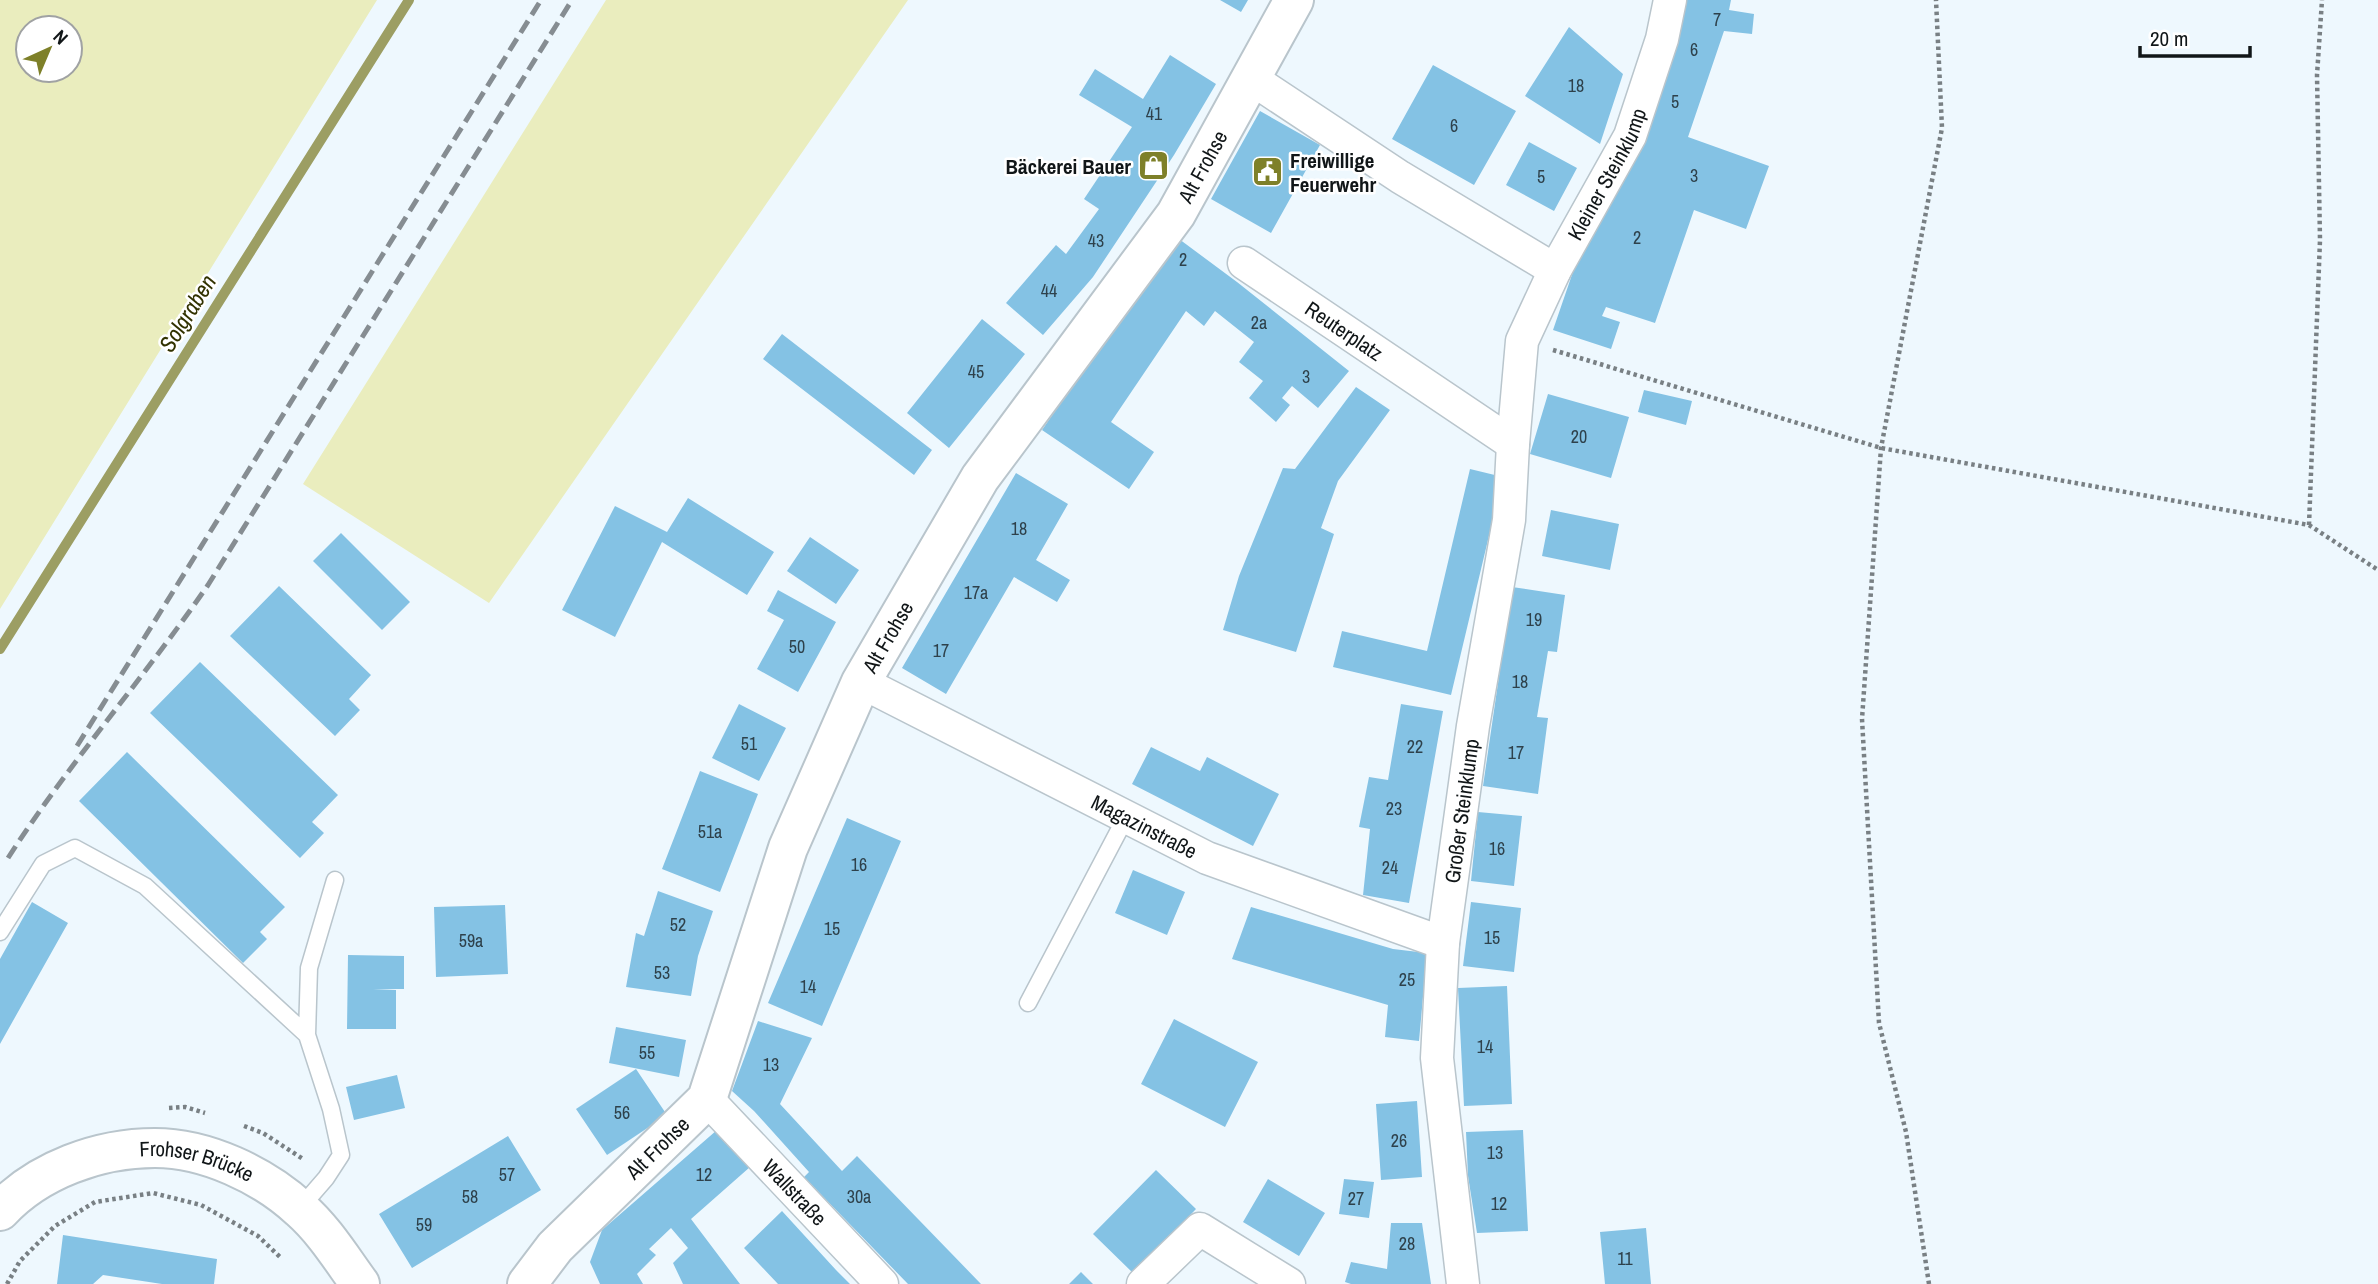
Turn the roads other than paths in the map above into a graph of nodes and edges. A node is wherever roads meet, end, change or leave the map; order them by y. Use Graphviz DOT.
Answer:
graph roads {
  1 [pos="1294,0"];
  2 [pos="1670,0"];
  3 [pos="1252,79"];
  4 [pos="1244,263"];
  5 [pos="1555,270"];
  6 [pos="1522,341"];
  7 [pos="1513,444"];
  8 [pos="861,682"];
  9 [pos="1126,817"];
  10 [pos="335,880"];
  11 [pos="0,932"];
  12 [pos="1443,943"];
  13 [pos="1028,1003"];
  14 [pos="307,1035"];
  15 [pos="707,1099"];
  16 [pos="300,1208"];
  17 [pos="0,1211"];
  18 [pos="360,1284"];
  19 [pos="527,1284"];
  20 [pos="882,1284"];
  21 [pos="1143,1284"];
  22 [pos="1289,1284"];
  23 [pos="1463,1284"];
  1 -- 3 [label="street, Alt Frohse"];
  2 -- 5 [label="street, Kleiner Steinklump"];
  3 -- 5 [label="street"];
  3 -- 8 [label="street, Alt Frohse"];
  4 -- 7 [label="street, Reuterplatz"];
  5 -- 6 [label="street, Kleiner Steinklump"];
  6 -- 7 [label="street, Großer Steinklump"];
  7 -- 12 [label="street, Großer Steinklump"];
  8 -- 9 [label="street, Magazinstraße"];
  8 -- 15 [label="street, Alt Frohse"];
  9 -- 12 [label="street, Magazinstraße"];
  9 -- 13 [label="lane"];
  10 -- 14 [label="lane"];
  11 -- 14 [label="lane"];
  12 -- 23 [label="street, Großer Steinklump"];
  14 -- 16 [label="lane"];
  15 -- 19 [label="street, Alt Frohse"];
  15 -- 20 [label="street, Wallstraße"];
  16 -- 17 [label="street, Frohser Brücke"];
  16 -- 18 [label="street, Frohser Brücke"];
  21 -- 22 [label="street"];
}
